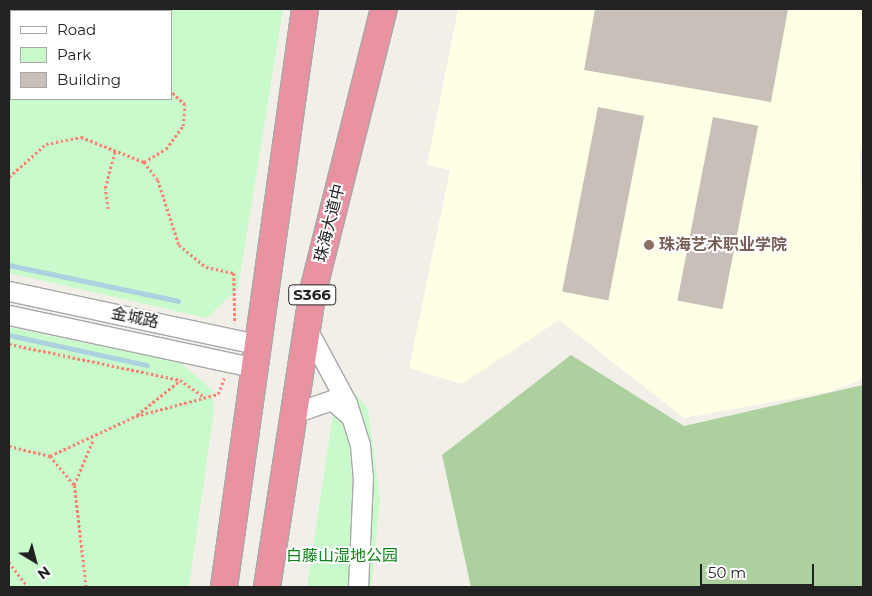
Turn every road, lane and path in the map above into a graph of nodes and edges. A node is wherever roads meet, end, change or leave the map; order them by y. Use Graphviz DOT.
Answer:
graph roads {
  1 [pos="306,9"];
  2 [pos="384,9"];
  3 [pos="172,93"];
  4 [pos="115,151"];
  5 [pos="144,162"];
  6 [pos="9,176"];
  7 [pos="108,209"];
  8 [pos="9,291"];
  9 [pos="9,315"];
  10 [pos="306,327"];
  11 [pos="235,339"];
  12 [pos="9,344"];
  13 [pos="258,356"];
  14 [pos="180,380"];
  15 [pos="218,394"];
  16 [pos="204,397"];
  17 [pos="292,414"];
  18 [pos="136,416"];
  19 [pos="351,418"];
  20 [pos="93,440"];
  21 [pos="9,446"];
  22 [pos="50,456"];
  23 [pos="74,485"];
  24 [pos="9,562"];
  25 [pos="28,587"];
  26 [pos="86,587"];
  27 [pos="224,587"];
  28 [pos="267,587"];
  29 [pos="358,587"];
  1 -- 13 [label="highway, S366"];
  2 -- 10 [label="highway, 珠海大道中 / S366"];
  3 -- 5 [label="path"];
  4 -- 5 [label="path"];
  4 -- 6 [label="path"];
  4 -- 7 [label="path"];
  5 -- 11 [label="path"];
  8 -- 11 [label="street, 金城路"];
  9 -- 13 [label="street, 金城路"];
  10 -- 17 [label="highway, 珠海大道中 / S366"];
  10 -- 19 [label="street"];
  11 -- 13 [label="street, 金城路"];
  12 -- 14 [label="path"];
  13 -- 27 [label="highway, S366"];
  14 -- 16 [label="path"];
  14 -- 18 [label="path"];
  15 -- 16 [label="path"];
  16 -- 18 [label="path"];
  17 -- 19 [label="street"];
  17 -- 28 [label="highway, 珠海大道中 / S366"];
  18 -- 20 [label="path"];
  19 -- 29 [label="street"];
  20 -- 22 [label="path"];
  20 -- 23 [label="path"];
  21 -- 22 [label="path"];
  22 -- 23 [label="path"];
  23 -- 26 [label="path"];
  24 -- 25 [label="path"];
}
